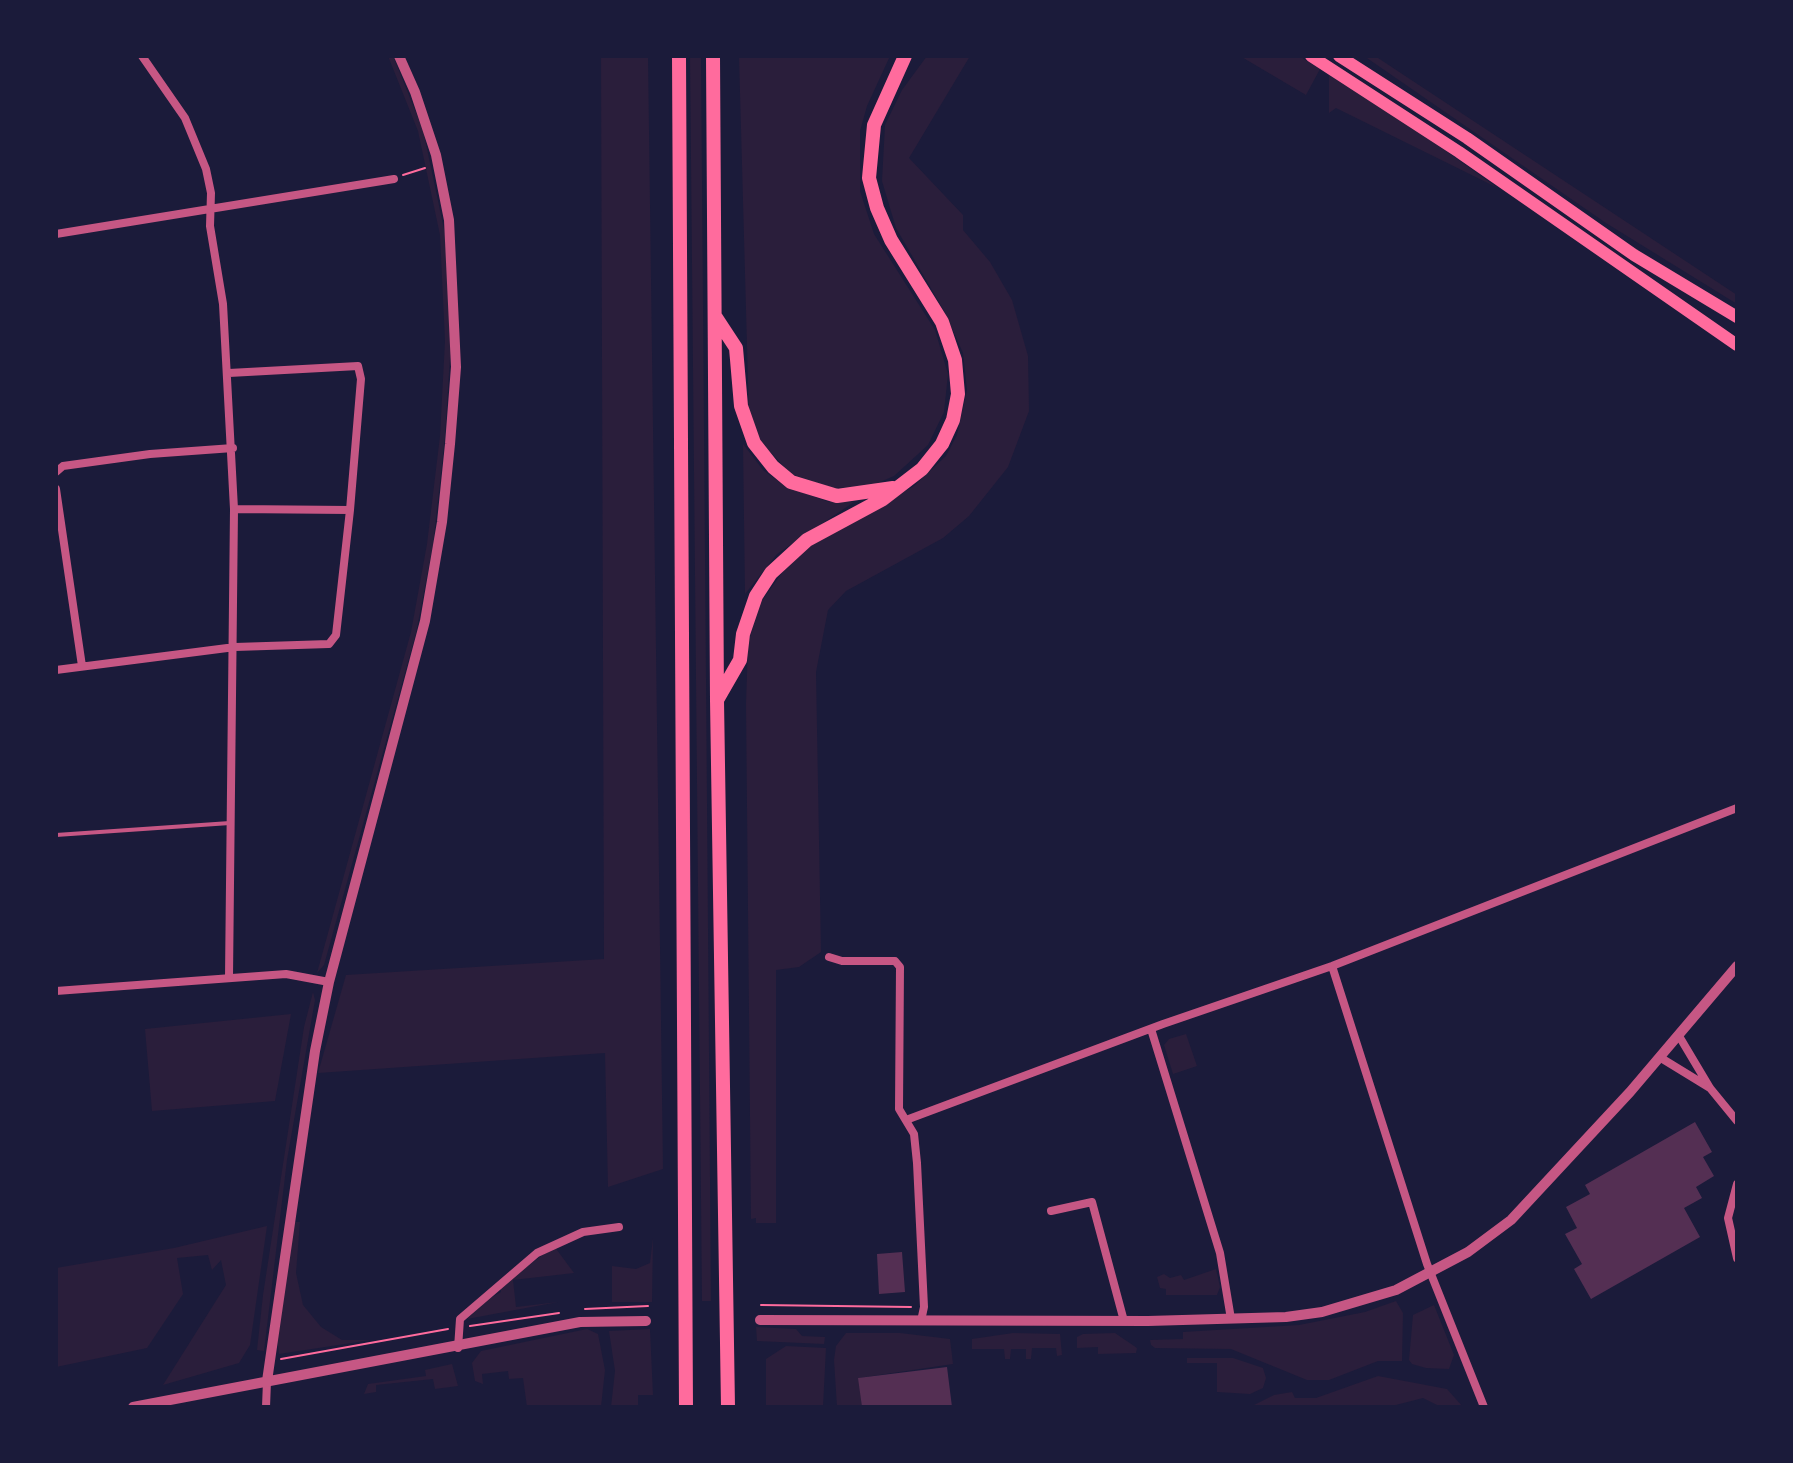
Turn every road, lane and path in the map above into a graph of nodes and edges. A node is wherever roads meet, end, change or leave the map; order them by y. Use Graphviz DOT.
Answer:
graph roads {
  1 [pos="142,56"];
  2 [pos="399,56"];
  3 [pos="679,56"];
  4 [pos="713,56"];
  5 [pos="905,56"];
  6 [pos="1311,56"];
  7 [pos="1339,56"];
  8 [pos="425,168"];
  9 [pos="414,171"];
  10 [pos="394,179"];
  11 [pos="209,211"];
  12 [pos="56,234"];
  13 [pos="715,316"];
  14 [pos="1737,317"];
  15 [pos="1737,345"];
  16 [pos="229,373"];
  17 [pos="233,448"];
  18 [pos="56,472"];
  19 [pos="901,486"];
  20 [pos="56,489"];
  21 [pos="234,509"];
  22 [pos="350,510"];
  23 [pos="235,647"];
  24 [pos="82,666"];
  25 [pos="56,670"];
  26 [pos="717,700"];
  27 [pos="1737,808"];
  28 [pos="232,823"];
  29 [pos="56,835"];
  30 [pos="829,957"];
  31 [pos="1332,966"];
  32 [pos="1737,966"];
  33 [pos="229,977"];
  34 [pos="329,982"];
  35 [pos="56,991"];
  36 [pos="1151,1029"];
  37 [pos="1679,1036"];
  38 [pos="1661,1058"];
  39 [pos="1710,1088"];
  40 [pos="906,1120"];
  41 [pos="1737,1121"];
  42 [pos="1737,1184"];
  43 [pos="1051,1211"];
  44 [pos="619,1227"];
  45 [pos="1737,1258"];
  46 [pos="1431,1274"];
  47 [pos="761,1305"];
  48 [pos="924,1307"];
  49 [pos="1231,1319"];
  50 [pos="760,1320"];
  51 [pos="646,1321"];
  52 [pos="921,1321"];
  53 [pos="1124,1321"];
  54 [pos="458,1348"];
  55 [pos="267,1381"];
  56 [pos="133,1407"];
  57 [pos="266,1407"];
  58 [pos="686,1407"];
  59 [pos="728,1407"];
  60 [pos="1484,1407"];
  1 -- 11 [label="street"];
  2 -- 34 [label="street"];
  3 -- 58 [label="highway"];
  4 -- 13 [label="highway"];
  5 -- 19 [label="highway"];
  6 -- 15 [label="main road"];
  7 -- 14 [label="main road"];
  8 -- 9 [label="path"];
  10 -- 11 [label="street"];
  11 -- 12 [label="street"];
  11 -- 16 [label="street"];
  13 -- 19 [label="highway"];
  13 -- 26 [label="highway"];
  16 -- 17 [label="street"];
  16 -- 22 [label="street"];
  17 -- 18 [label="street"];
  17 -- 21 [label="street"];
  19 -- 26 [label="highway"];
  20 -- 24 [label="street"];
  21 -- 22 [label="street"];
  21 -- 23 [label="street"];
  22 -- 23 [label="street"];
  23 -- 24 [label="street"];
  23 -- 28 [label="street"];
  24 -- 25 [label="street"];
  26 -- 59 [label="highway"];
  27 -- 31 [label="street"];
  28 -- 29 [label="lane"];
  28 -- 33 [label="street"];
  30 -- 40 [label="street"];
  31 -- 36 [label="street"];
  31 -- 46 [label="street"];
  32 -- 37 [label="street"];
  33 -- 34 [label="street"];
  33 -- 35 [label="street"];
  34 -- 55 [label="street"];
  36 -- 40 [label="street"];
  36 -- 49 [label="street"];
  37 -- 38 [label="street"];
  37 -- 39 [label="street"];
  38 -- 39 [label="street"];
  38 -- 46 [label="street"];
  39 -- 41 [label="street"];
  40 -- 48 [label="street"];
  42 -- 45 [label="street"];
  43 -- 53 [label="street"];
  44 -- 54 [label="street"];
  46 -- 49 [label="street"];
  46 -- 60 [label="street"];
  47 -- 48 [label="path"];
  48 -- 52 [label="street"];
  49 -- 53 [label="street"];
  50 -- 52 [label="street"];
  51 -- 54 [label="street"];
  52 -- 53 [label="street"];
  54 -- 55 [label="street"];
  55 -- 56 [label="street"];
  55 -- 57 [label="street"];
}
